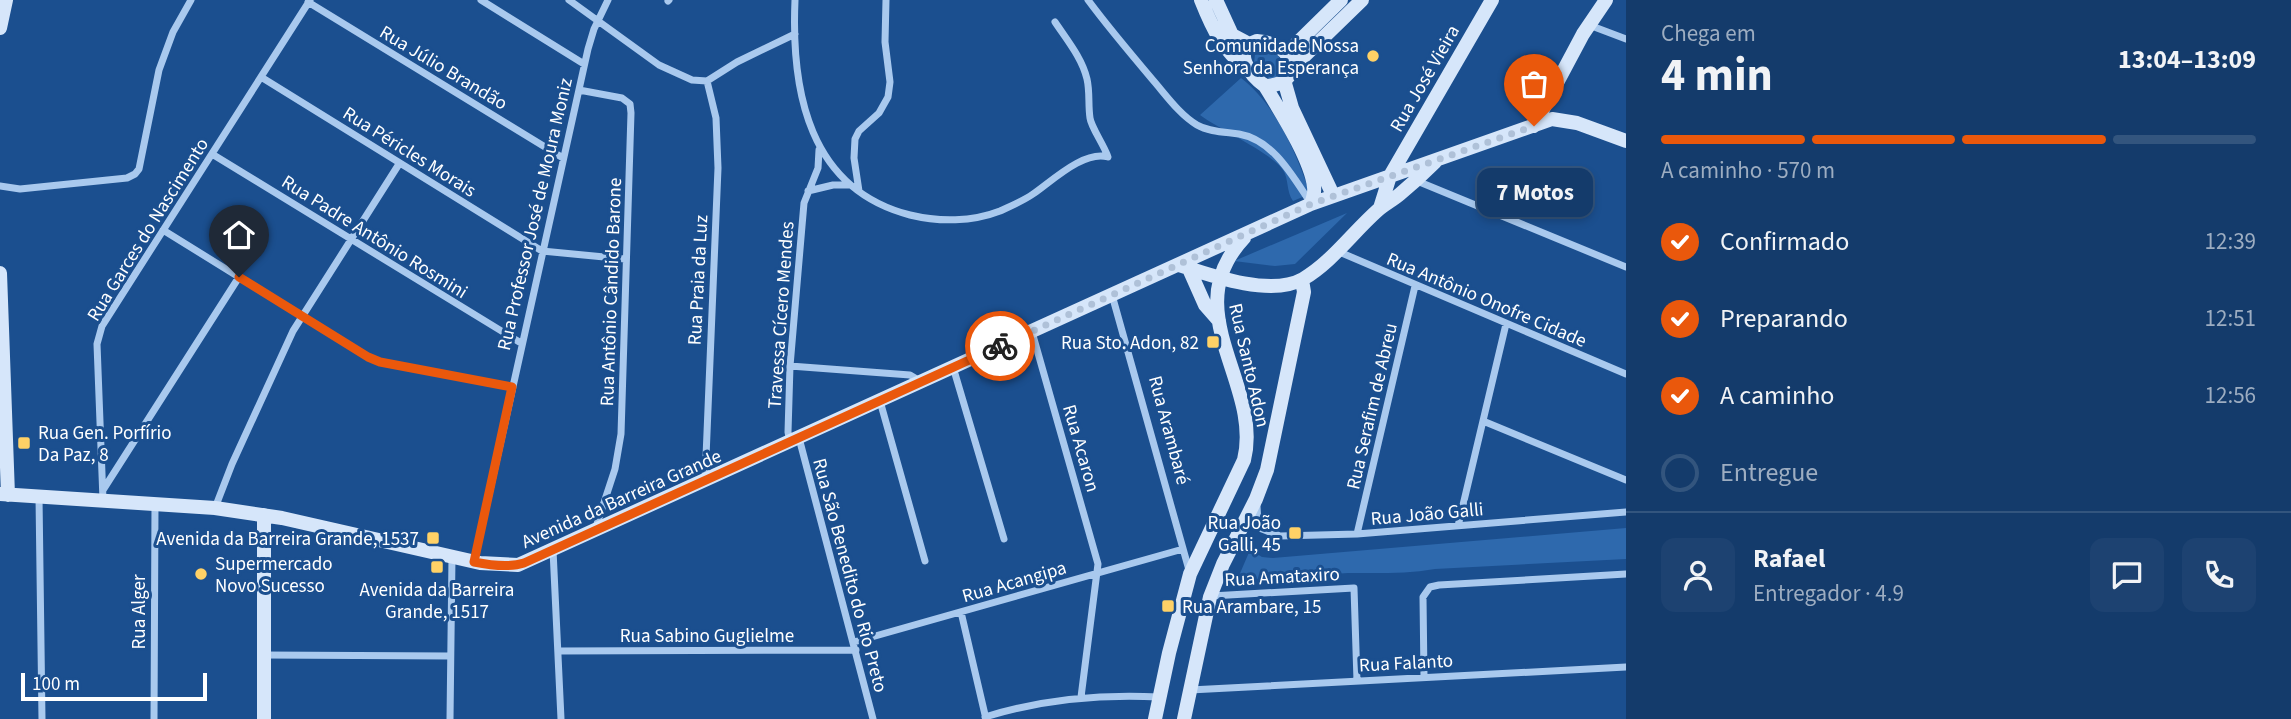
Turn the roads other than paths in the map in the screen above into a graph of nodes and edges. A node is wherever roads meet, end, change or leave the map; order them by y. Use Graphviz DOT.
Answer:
graph roads {
  1 [pos="6,0"];
  2 [pos="191,0"];
  3 [pos="481,0"];
  4 [pos="569,0"];
  5 [pos="608,0"];
  6 [pos="795,0"];
  7 [pos="886,0"];
  8 [pos="1088,0"];
  9 [pos="1201,0"];
  10 [pos="1216,0"];
  11 [pos="1492,0"];
  12 [pos="1606,0"];
  13 [pos="309,1"];
  14 [pos="1349,2"];
  15 [pos="598,21"];
  16 [pos="1055,22"];
  17 [pos="1588,25"];
  18 [pos="0,28"];
  19 [pos="795,34"];
  20 [pos="1626,39"];
  21 [pos="1249,44"];
  22 [pos="1287,53"];
  23 [pos="584,64"];
  24 [pos="1248,70"];
  25 [pos="1288,74"];
  26 [pos="261,77"];
  27 [pos="707,82"];
  28 [pos="1265,86"];
  29 [pos="579,90"];
  30 [pos="1534,126"];
  31 [pos="1626,141"];
  32 [pos="819,149"];
  33 [pos="212,154"];
  34 [pos="563,158"];
  35 [pos="1439,159"];
  36 [pos="399,164"];
  37 [pos="1390,176"];
  38 [pos="1416,180"];
  39 [pos="849,185"];
  40 [pos="0,186"];
  41 [pos="808,191"];
  42 [pos="859,191"];
  43 [pos="1334,195"];
  44 [pos="1311,204"];
  45 [pos="1380,208"];
  46 [pos="163,230"];
  47 [pos="1250,232"];
  48 [pos="351,240"];
  49 [pos="542,251"];
  50 [pos="1337,251"];
  51 [pos="625,259"];
  52 [pos="1184,267"];
  53 [pos="1626,267"];
  54 [pos="0,273"];
  55 [pos="239,277"];
  56 [pos="1219,278"];
  57 [pos="1302,280"];
  58 [pos="1415,286"];
  59 [pos="1112,295"];
  60 [pos="301,316"];
  61 [pos="1219,321"];
  62 [pos="1506,324"];
  63 [pos="1032,332"];
  64 [pos="521,343"];
  65 [pos="790,366"];
  66 [pos="953,367"];
  67 [pos="1626,374"];
  68 [pos="921,381"];
  69 [pos="512,387"];
  70 [pos="880,401"];
  71 [pos="1483,421"];
  72 [pos="795,440"];
  73 [pos="1244,460"];
  74 [pos="1626,480"];
  75 [pos="705,481"];
  76 [pos="4,495"];
  77 [pos="103,496"];
  78 [pos="38,497"];
  79 [pos="1256,499"];
  80 [pos="155,505"];
  81 [pos="215,508"];
  82 [pos="1626,512"];
  83 [pos="264,515"];
  84 [pos="1458,526"];
  85 [pos="594,531"];
  86 [pos="1357,534"];
  87 [pos="1004,538"];
  88 [pos="1183,549"];
  89 [pos="553,550"];
  90 [pos="452,557"];
  91 [pos="925,561"];
  92 [pos="474,562"];
  93 [pos="1097,573"];
  94 [pos="1190,574"];
  95 [pos="1626,575"];
  96 [pos="1211,596"];
  97 [pos="961,612"];
  98 [pos="855,646"];
  99 [pos="558,652"];
  100 [pos="264,655"];
  101 [pos="450,656"];
  102 [pos="1626,667"];
  103 [pos="1424,677"];
  104 [pos="1357,681"];
  105 [pos="1188,691"];
  106 [pos="1082,697"];
  107 [pos="1160,697"];
  108 [pos="985,718"];
  109 [pos="42,719"];
  110 [pos="154,719"];
  111 [pos="264,719"];
  112 [pos="450,719"];
  113 [pos="561,719"];
  114 [pos="873,719"];
  115 [pos="1155,719"];
  116 [pos="1184,719"];
  1 -- 18 [label="main road"];
  2 -- 40 [label="street"];
  3 -- 23 [label="street"];
  4 -- 15 [label="street"];
  5 -- 15 [label="street, Rua Professor José de Moura Moniz"];
  6 -- 19 [label="street"];
  7 -- 42 [label="street"];
  8 -- 44 [label="street"];
  9 -- 24 [label="main road"];
  10 -- 21 [label="main road"];
  11 -- 37 [label="main road, Rua José Vieira"];
  12 -- 17 [label="main road"];
  13 -- 26 [label="street, Rua Garces do Nascimento"];
  13 -- 34 [label="street, Rua Júlio Brandão"];
  14 -- 22 [label="main road"];
  14 -- 25 [label="main road"];
  15 -- 23 [label="street, Rua Professor José de Moura Moniz"];
  15 -- 27 [label="street"];
  16 -- 42 [label="street"];
  17 -- 20 [label="street"];
  17 -- 30 [label="main road"];
  19 -- 27 [label="street"];
  19 -- 32 [label="street"];
  21 -- 22 [label="main road"];
  21 -- 24 [label="main road"];
  22 -- 25 [label="main road"];
  23 -- 29 [label="street, Rua Professor José de Moura Moniz"];
  24 -- 28 [label="main road"];
  25 -- 28 [label="main road"];
  25 -- 43 [label="main road"];
  26 -- 33 [label="street, Rua Garces do Nascimento"];
  26 -- 36 [label="street, Rua Péricles Morais"];
  27 -- 75 [label="street, Rua Praia da Luz"];
  28 -- 44 [label="main road"];
  29 -- 34 [label="street, Rua Professor José de Moura Moniz"];
  29 -- 51 [label="street, Rua Antônio Cândido Barone"];
  30 -- 31 [label="main road, Avenida da Barreira Grande"];
  30 -- 35 [label="main road, Avenida da Barreira Grande"];
  32 -- 39 [label="street"];
  32 -- 41 [label="street, Travessa Cícero Mendes"];
  33 -- 46 [label="street, Rua Garces do Nascimento"];
  33 -- 48 [label="street, Rua Padre Antônio Rosmini"];
  34 -- 49 [label="street, Rua Professor José de Moura Moniz"];
  35 -- 37 [label="main road, Avenida da Barreira Grande"];
  35 -- 38 [label="main road, Avenida da Barreira Grande"];
  36 -- 48 [label="street"];
  36 -- 49 [label="street, Rua Péricles Morais"];
  37 -- 43 [label="main road, Avenida da Barreira Grande"];
  37 -- 45 [label="main road, Rua José Vieira"];
  38 -- 45 [label="main road, Avenida da Barreira Grande"];
  38 -- 53 [label="street"];
  39 -- 41 [label="street"];
  39 -- 42 [label="street"];
  41 -- 65 [label="street, Travessa Cícero Mendes"];
  43 -- 44 [label="main road, Avenida da Barreira Grande"];
  44 -- 47 [label="main road, Avenida da Barreira Grande"];
  45 -- 50 [label="main road, Avenida da Barreira Grande"];
  46 -- 55 [label="street"];
  46 -- 77 [label="street, Rua Garces do Nascimento"];
  47 -- 52 [label="main road, Avenida da Barreira Grande"];
  47 -- 56 [label="main road"];
  48 -- 60 [label="street"];
  48 -- 64 [label="street, Rua Padre Antônio Rosmini"];
  49 -- 51 [label="street"];
  49 -- 64 [label="street, Rua Professor José de Moura Moniz"];
  50 -- 57 [label="main road, Avenida da Barreira Grande"];
  50 -- 58 [label="street, Rua Antônio Onofre Cidade"];
  51 -- 85 [label="street, Rua Antônio Cândido Barone"];
  52 -- 56 [label="main road"];
  52 -- 59 [label="main road, Avenida da Barreira Grande"];
  52 -- 61 [label="main road"];
  54 -- 76 [label="main road"];
  55 -- 60 [label="street"];
  55 -- 77 [label="street"];
  56 -- 57 [label="main road"];
  56 -- 61 [label="main road, Rua Santo Adon"];
  57 -- 79 [label="main road"];
  58 -- 62 [label="street, Rua Antônio Onofre Cidade"];
  58 -- 86 [label="street, Rua Serafim de Abreu"];
  59 -- 63 [label="main road, Avenida da Barreira Grande"];
  59 -- 88 [label="street, Rua Arambaré"];
  60 -- 69 [label="street"];
  60 -- 81 [label="street"];
  61 -- 73 [label="main road, Rua Santo Adon"];
  62 -- 67 [label="street, Rua Antônio Onofre Cidade"];
  62 -- 71 [label="street"];
  63 -- 66 [label="main road, Avenida da Barreira Grande"];
  63 -- 93 [label="street, Rua Acaron"];
  64 -- 69 [label="street, Rua Professor José de Moura Moniz"];
  65 -- 68 [label="street"];
  65 -- 72 [label="street, Travessa Cícero Mendes"];
  66 -- 68 [label="main road, Avenida da Barreira Grande"];
  66 -- 87 [label="street"];
  68 -- 70 [label="main road, Avenida da Barreira Grande"];
  69 -- 92 [label="street, Rua Professor José de Moura Moniz"];
  70 -- 72 [label="main road, Avenida da Barreira Grande"];
  70 -- 91 [label="street"];
  71 -- 74 [label="street"];
  71 -- 84 [label="street"];
  72 -- 75 [label="main road, Avenida da Barreira Grande"];
  72 -- 98 [label="street, Rua São Benedito do Rio Preto"];
  73 -- 94 [label="main road, Rua Arambaré"];
  75 -- 85 [label="main road, Avenida da Barreira Grande"];
  76 -- 78 [label="main road, Avenida da Barreira Grande"];
  77 -- 78 [label="main road, Avenida da Barreira Grande"];
  77 -- 80 [label="main road, Avenida da Barreira Grande"];
  78 -- 109 [label="street"];
  79 -- 86 [label="street, Rua João Galli"];
  79 -- 96 [label="main road"];
  80 -- 81 [label="main road, Avenida da Barreira Grande"];
  80 -- 110 [label="street, Rua Alger"];
  81 -- 83 [label="main road, Avenida da Barreira Grande"];
  82 -- 84 [label="street, Rua João Galli"];
  83 -- 90 [label="main road, Avenida da Barreira Grande"];
  83 -- 100 [label="main road"];
  84 -- 86 [label="street, Rua João Galli"];
  85 -- 89 [label="main road, Avenida da Barreira Grande"];
  88 -- 93 [label="street, Rua Acangipa"];
  88 -- 94 [label="street, Rua Arambaré"];
  89 -- 92 [label="main road, Avenida da Barreira Grande"];
  89 -- 99 [label="street"];
  90 -- 92 [label="main road, Avenida da Barreira Grande"];
  90 -- 101 [label="street"];
  93 -- 97 [label="street, Rua Acangipa"];
  93 -- 106 [label="street, Rua Acaron"];
  94 -- 107 [label="main road, Rua Arambaré"];
  95 -- 103 [label="street"];
  96 -- 104 [label="street, Rua Amataxiro"];
  96 -- 105 [label="main road"];
  97 -- 98 [label="street, Rua Acangipa"];
  97 -- 108 [label="street"];
  98 -- 99 [label="street, Rua Sabino Guglielme"];
  98 -- 114 [label="street, Rua São Benedito do Rio Preto"];
  99 -- 113 [label="street"];
  100 -- 101 [label="street"];
  100 -- 111 [label="main road"];
  101 -- 112 [label="street"];
  102 -- 103 [label="street, Rua Falanto"];
  103 -- 104 [label="street, Rua Falanto"];
  104 -- 105 [label="street, Rua Falanto"];
  105 -- 116 [label="main road"];
  106 -- 107 [label="street"];
  106 -- 108 [label="street"];
  107 -- 115 [label="main road, Rua Arambaré"];
}
